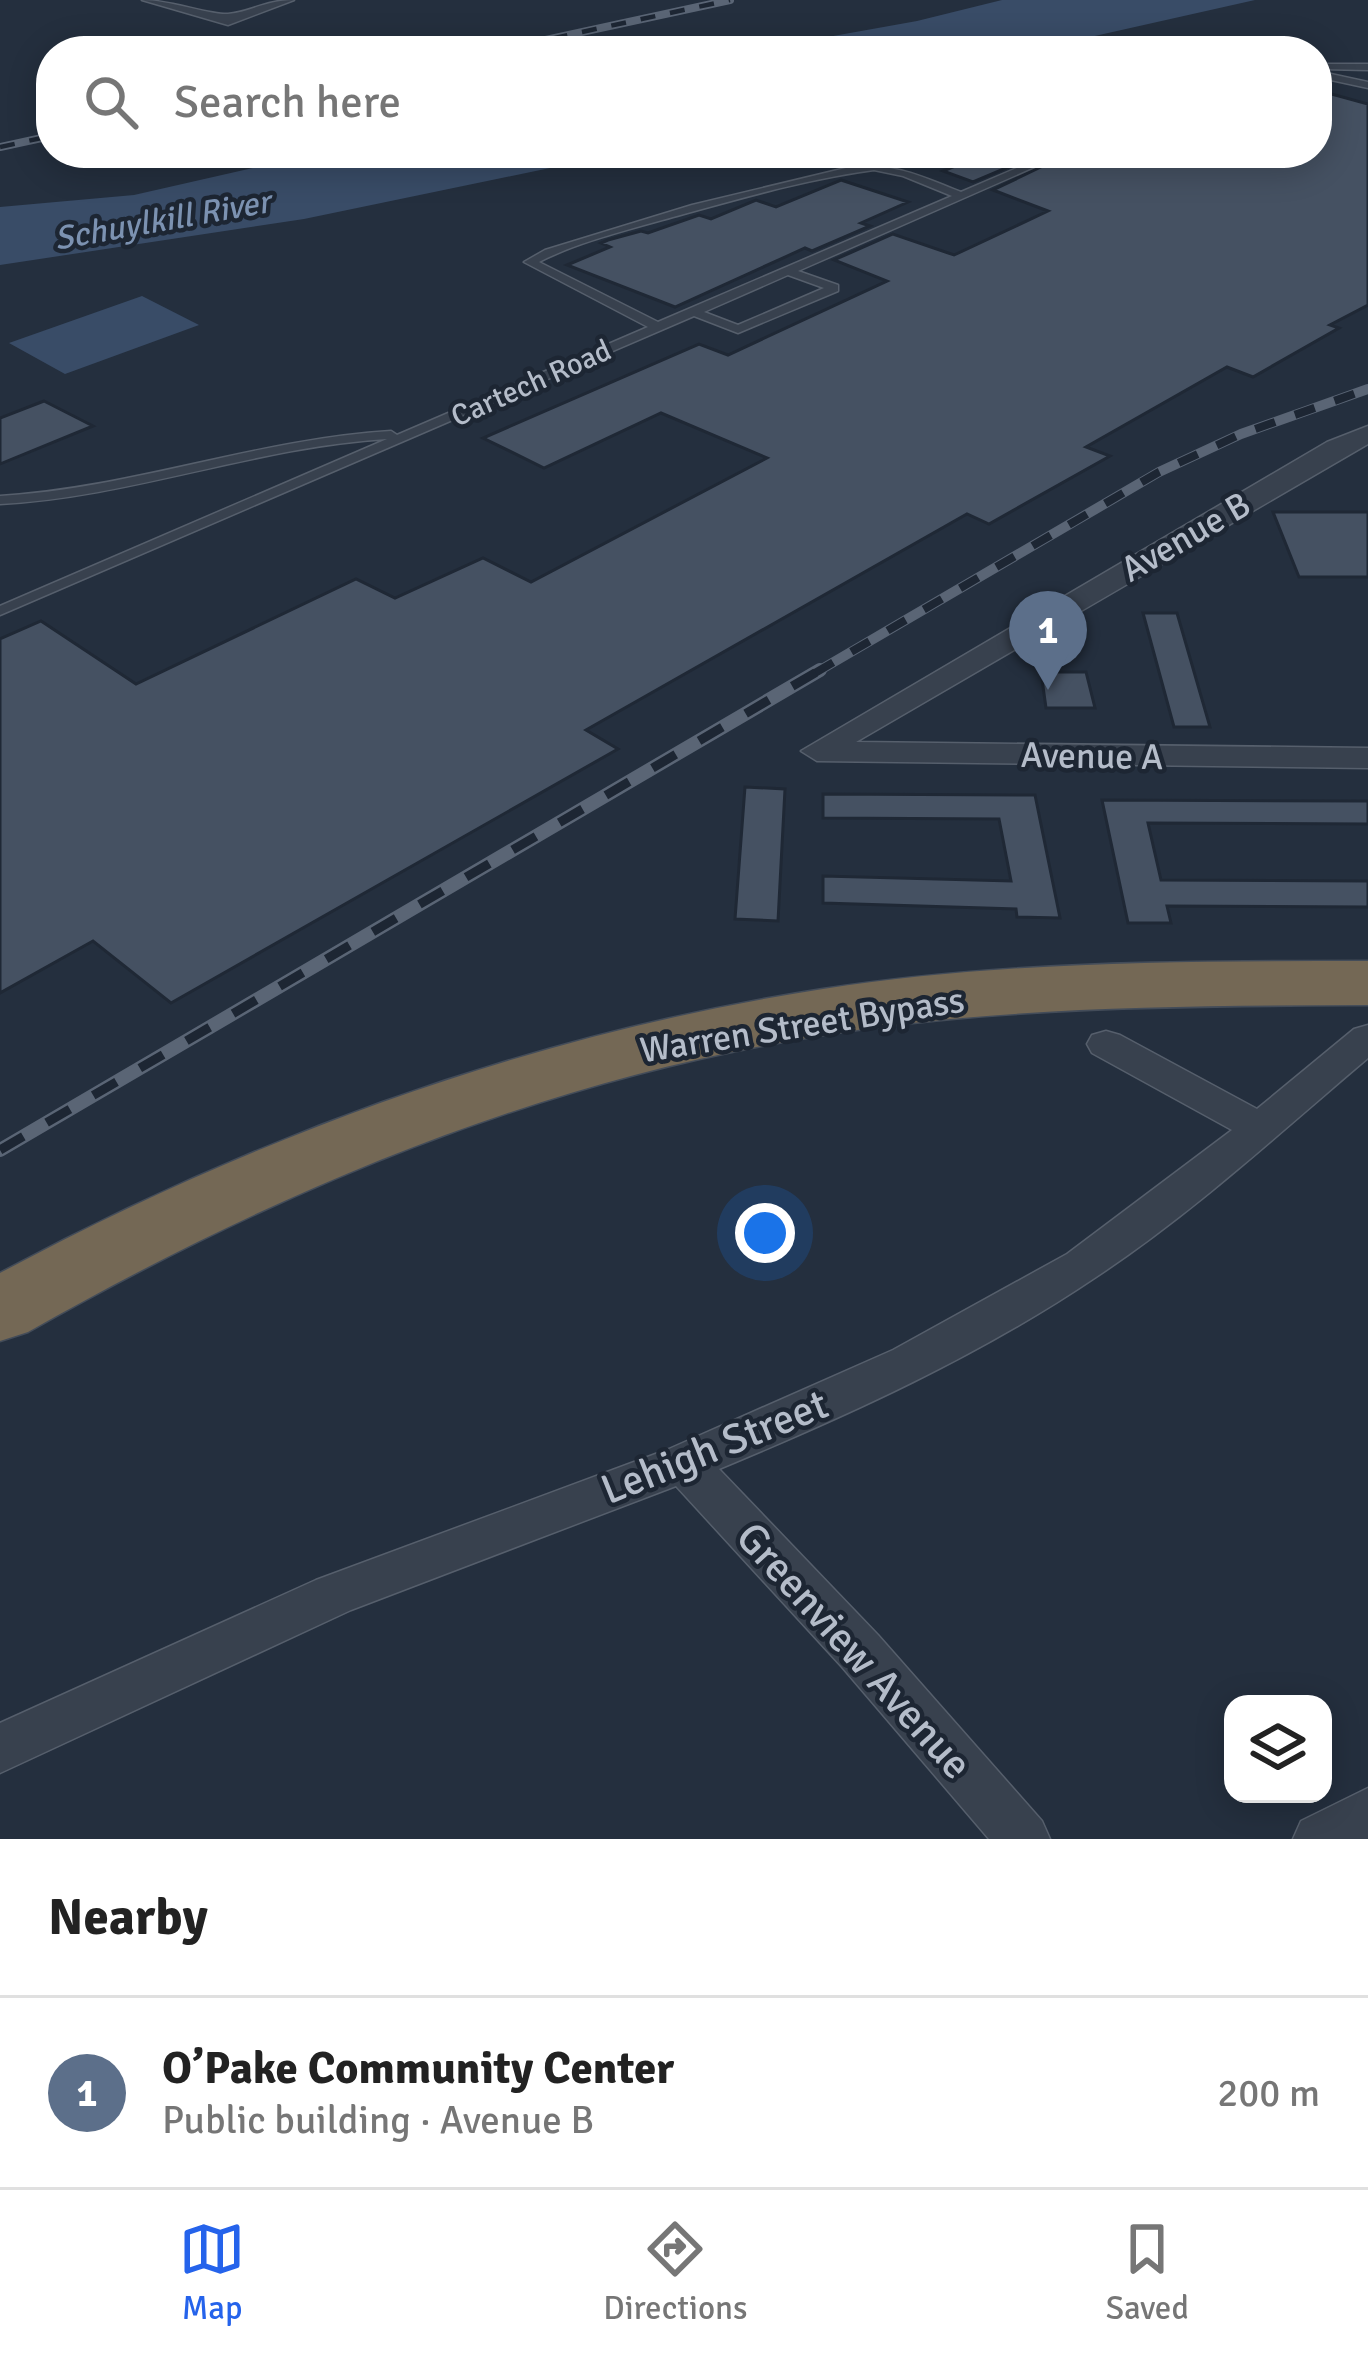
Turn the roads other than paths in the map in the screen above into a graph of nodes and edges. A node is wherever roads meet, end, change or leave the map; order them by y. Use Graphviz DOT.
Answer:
graph roads {
  1 [pos="151,0"];
  2 [pos="285,0"];
  3 [pos="1368,67"];
  4 [pos="1332,70"];
  5 [pos="1332,75"];
  6 [pos="1368,85"];
  7 [pos="865,168"];
  8 [pos="879,168"];
  9 [pos="1026,168"];
  10 [pos="961,196"];
  11 [pos="786,270"];
  12 [pos="694,312"];
  13 [pos="658,327"];
  14 [pos="1368,434"];
  15 [pos="402,435"];
  16 [pos="0,500"];
  17 [pos="0,611"];
  18 [pos="817,751"];
  19 [pos="1368,758"];
  20 [pos="1368,958"];
  21 [pos="1368,983"];
  22 [pos="1368,1038"];
  23 [pos="1106,1044"];
  24 [pos="1258,1127"];
  25 [pos="0,1273"];
  26 [pos="0,1310"];
  27 [pos="684,1462"];
  28 [pos="0,1749"];
  29 [pos="1368,1813"];
  30 [pos="1023,1839"];
  31 [pos="1320,1839"];
  1 -- 2 [label="street"];
  3 -- 4 [label="lane"];
  5 -- 6 [label="lane"];
  7 -- 13 [label="lane"];
  8 -- 10 [label="lane"];
  9 -- 10 [label="lane, Cartech Road"];
  10 -- 11 [label="lane, Cartech Road"];
  11 -- 12 [label="lane, Cartech Road"];
  11 -- 12 [label="lane"];
  12 -- 13 [label="lane, Cartech Road"];
  13 -- 15 [label="lane, Cartech Road"];
  14 -- 18 [label="street, Avenue B"];
  15 -- 16 [label="lane"];
  15 -- 17 [label="lane, Cartech Road"];
  18 -- 19 [label="street, Avenue A"];
  20 -- 25 [label="highway, Warren Street Bypass"];
  21 -- 26 [label="highway, Warren Street Bypass"];
  22 -- 24 [label="street, Lehigh Street"];
  23 -- 24 [label="street"];
  24 -- 27 [label="street, Lehigh Street"];
  27 -- 28 [label="street, Lehigh Street"];
  27 -- 30 [label="street, Greenview Avenue"];
  29 -- 31 [label="street"];
}
